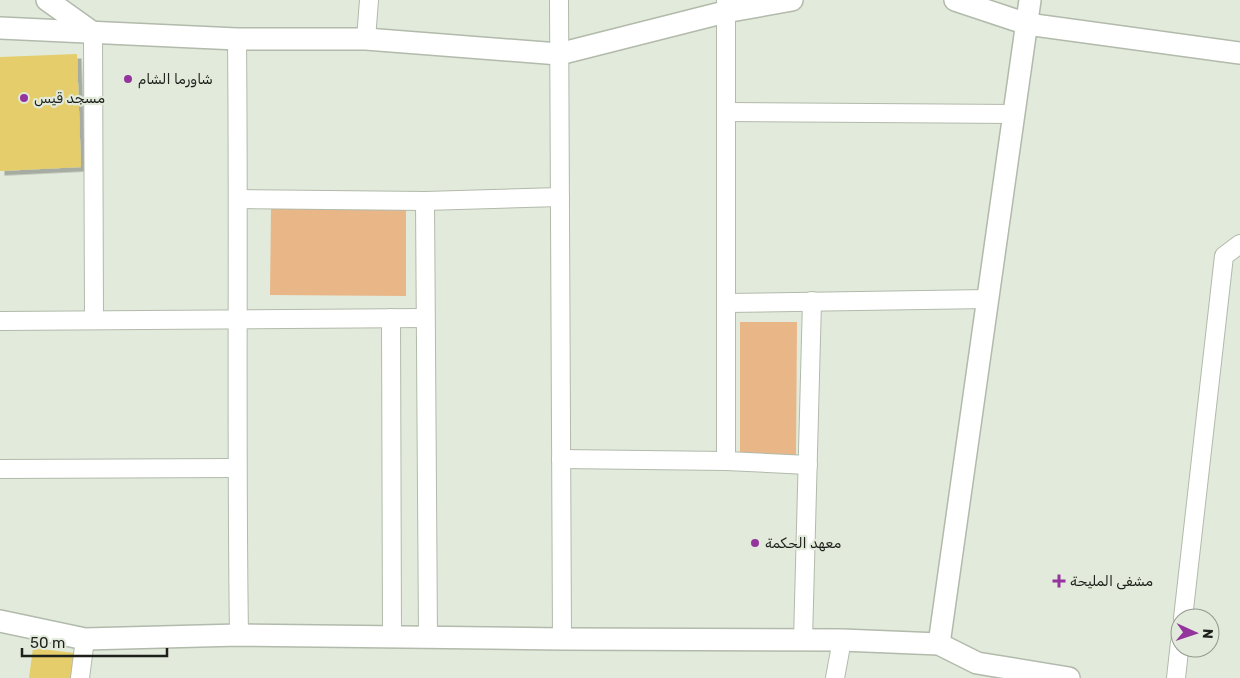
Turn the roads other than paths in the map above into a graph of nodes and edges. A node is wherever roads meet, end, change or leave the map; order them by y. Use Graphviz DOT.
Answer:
graph roads {
  1 [pos="47,0"];
  2 [pos="369,0"];
  3 [pos="559,0"];
  4 [pos="792,0"];
  5 [pos="955,0"];
  6 [pos="1030,0"];
  7 [pos="726,6"];
  8 [pos="1027,24"];
  9 [pos="0,28"];
  10 [pos="93,32"];
  11 [pos="237,39"];
  12 [pos="366,39"];
  13 [pos="1240,53"];
  14 [pos="559,54"];
  15 [pos="726,112"];
  16 [pos="1015,114"];
  17 [pos="560,197"];
  18 [pos="239,199"];
  19 [pos="425,201"];
  20 [pos="1240,244"];
  21 [pos="988,299"];
  22 [pos="812,300"];
  23 [pos="726,303"];
  24 [pos="391,318"];
  25 [pos="425,318"];
  26 [pos="238,319"];
  27 [pos="94,320"];
  28 [pos="0,321"];
  29 [pos="561,459"];
  30 [pos="726,461"];
  31 [pos="808,464"];
  32 [pos="237,468"];
  33 [pos="0,469"];
  34 [pos="1184,608"];
  35 [pos="0,621"];
  36 [pos="239,635"];
  37 [pos="392,637"];
  38 [pos="428,637"];
  39 [pos="85,639"];
  40 [pos="562,639"];
  41 [pos="803,640"];
  42 [pos="842,640"];
  43 [pos="939,644"];
  44 [pos="1178,658"];
  45 [pos="80,678"];
  46 [pos="835,678"];
  47 [pos="1069,678"];
  48 [pos="1176,678"];
  1 -- 10 [label="street"];
  2 -- 12 [label="street"];
  3 -- 14 [label="street"];
  4 -- 7 [label="street"];
  5 -- 8 [label="street"];
  6 -- 8 [label="street"];
  7 -- 14 [label="street"];
  7 -- 15 [label="street"];
  8 -- 13 [label="street"];
  8 -- 16 [label="street"];
  9 -- 10 [label="street"];
  10 -- 11 [label="street"];
  10 -- 27 [label="street"];
  11 -- 12 [label="street"];
  11 -- 18 [label="street"];
  12 -- 14 [label="street"];
  14 -- 17 [label="street"];
  15 -- 16 [label="street"];
  15 -- 23 [label="street"];
  16 -- 21 [label="street"];
  17 -- 19 [label="street"];
  17 -- 29 [label="street"];
  18 -- 19 [label="street"];
  18 -- 26 [label="street"];
  19 -- 25 [label="street"];
  20 -- 34 [label="street"];
  21 -- 22 [label="street"];
  21 -- 43 [label="street"];
  22 -- 23 [label="street"];
  22 -- 31 [label="street"];
  23 -- 30 [label="street"];
  24 -- 25 [label="street"];
  24 -- 26 [label="street"];
  24 -- 37 [label="street"];
  25 -- 38 [label="street"];
  26 -- 27 [label="street"];
  26 -- 32 [label="street"];
  27 -- 28 [label="street"];
  29 -- 30 [label="street"];
  29 -- 40 [label="street"];
  30 -- 31 [label="street"];
  31 -- 41 [label="street"];
  32 -- 33 [label="street"];
  32 -- 36 [label="street"];
  35 -- 39 [label="street"];
  36 -- 37 [label="street"];
  36 -- 39 [label="street"];
  37 -- 38 [label="street"];
  38 -- 40 [label="street"];
  39 -- 45 [label="street"];
  40 -- 41 [label="street"];
  41 -- 42 [label="street"];
  42 -- 43 [label="street"];
  42 -- 46 [label="street"];
  43 -- 47 [label="street"];
  44 -- 48 [label="street"];
}
